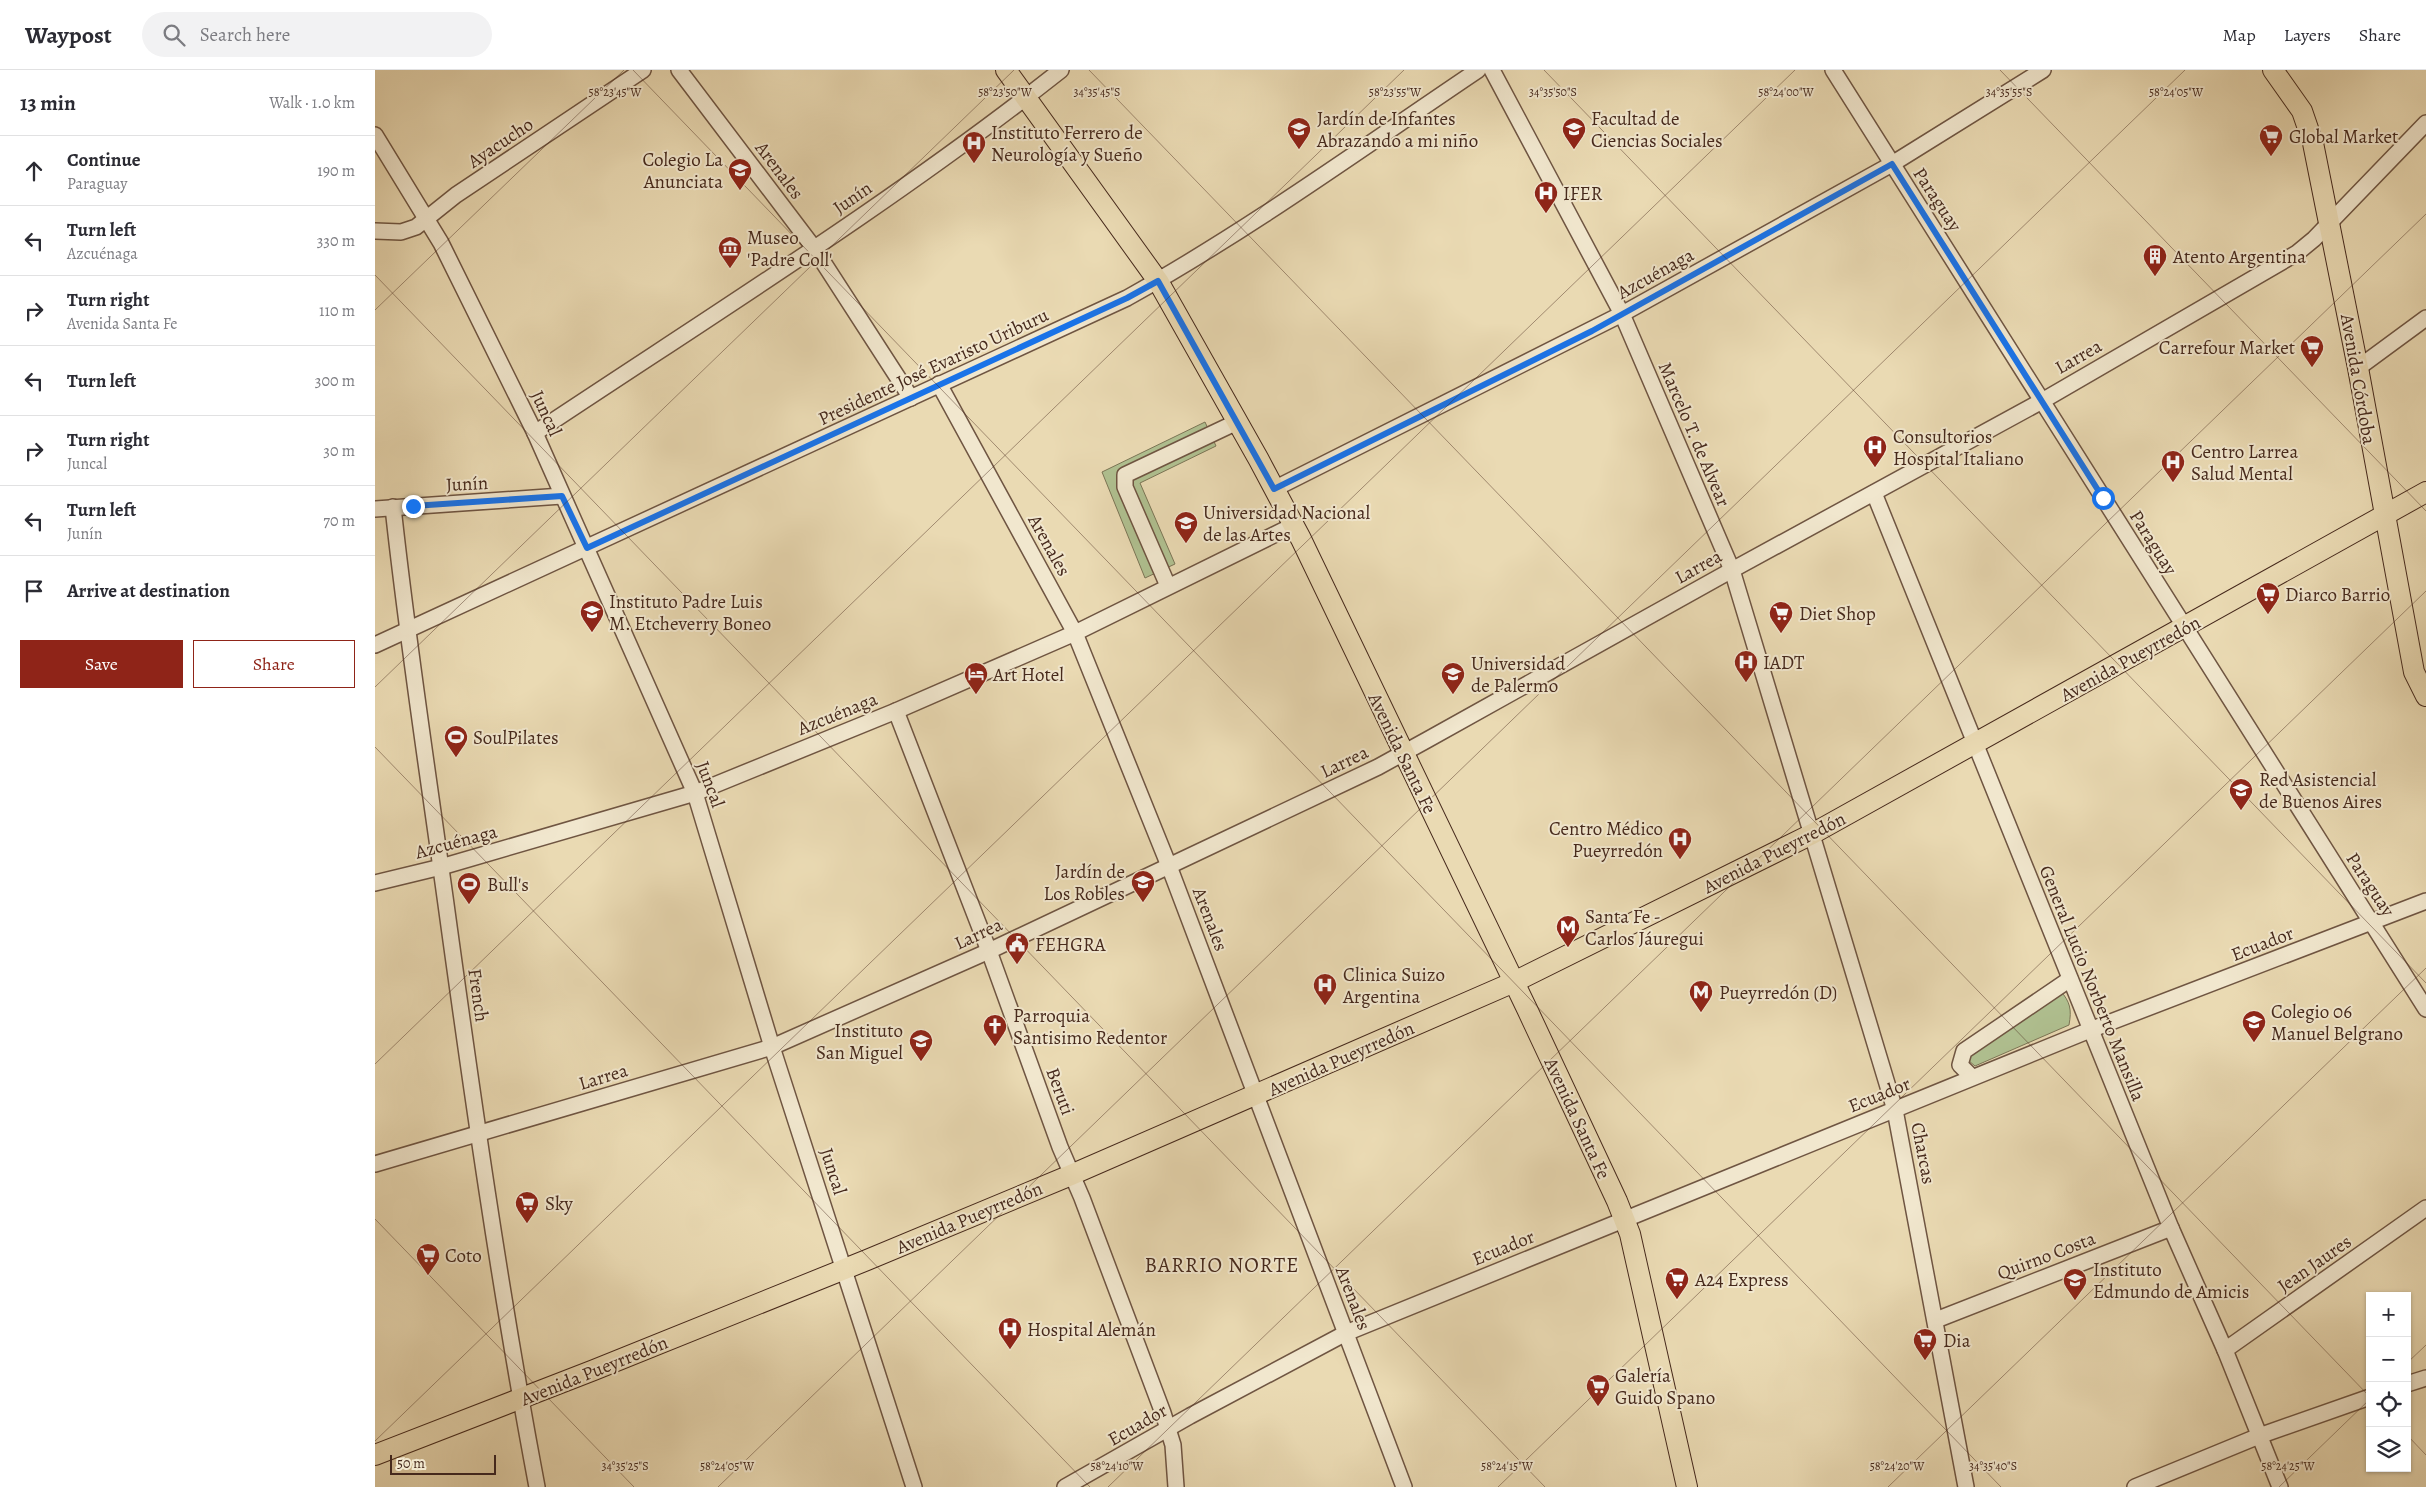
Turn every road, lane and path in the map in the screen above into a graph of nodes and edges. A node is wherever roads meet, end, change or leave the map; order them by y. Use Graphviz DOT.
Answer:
graph roads {
  1 [pos="643,70"];
  2 [pos="679,70"];
  3 [pos="1006,70"];
  4 [pos="1061,70"];
  5 [pos="1477,70"];
  6 [pos="1492,70"];
  7 [pos="1833,70"];
  8 [pos="2043,70"];
  9 [pos="2273,70"];
  10 [pos="1026,98"];
  11 [pos="2426,123"];
  12 [pos="375,135"];
  13 [pos="1892,164"];
  14 [pos="428,219"];
  15 [pos="2329,223"];
  16 [pos="375,232"];
  17 [pos="814,248"];
  18 [pos="1158,281"];
  19 [pos="1622,314"];
  20 [pos="2426,318"];
  21 [pos="2358,368"];
  22 [pos="939,384"];
  23 [pos="911,398"];
  24 [pos="2042,401"];
  25 [pos="1237,422"];
  26 [pos="535,432"];
  27 [pos="1274,489"];
  28 [pos="2426,492"];
  29 [pos="1874,493"];
  30 [pos="562,496"];
  31 [pos="393,507"];
  32 [pos="375,508"];
  33 [pos="2384,516"];
  34 [pos="1294,525"];
  35 [pos="587,548"];
  36 [pos="1732,570"];
  37 [pos="1168,586"];
  38 [pos="2184,628"];
  39 [pos="407,630"];
  40 [pos="1075,633"];
  41 [pos="375,645"];
  42 [pos="2426,696"];
  43 [pos="895,711"];
  44 [pos="1975,744"];
  45 [pos="1403,753"];
  46 [pos="695,793"];
  47 [pos="1812,834"];
  48 [pos="1169,866"];
  49 [pos="441,867"];
  50 [pos="375,883"];
  51 [pos="2426,900"];
  52 [pos="2372,922"];
  53 [pos="989,951"];
  54 [pos="2070,979"];
  55 [pos="1514,982"];
  56 [pos="2426,1009"];
  57 [pos="2090,1030"];
  58 [pos="772,1047"];
  59 [pos="1973,1077"];
  60 [pos="1255,1095"];
  61 [pos="1895,1110"];
  62 [pos="478,1134"];
  63 [pos="375,1164"];
  64 [pos="1071,1175"];
  65 [pos="2426,1208"];
  66 [pos="1624,1219"];
  67 [pos="2171,1228"];
  68 [pos="845,1269"];
  69 [pos="1936,1320"];
  70 [pos="1346,1332"];
  71 [pos="2225,1350"];
  72 [pos="2426,1378"];
  73 [pos="2411,1383"];
  74 [pos="521,1399"];
  75 [pos="2366,1399"];
  76 [pos="1168,1429"];
  77 [pos="2259,1436"];
  78 [pos="375,1455"];
  79 [pos="537,1487"];
  80 [pos="915,1487"];
  81 [pos="1065,1487"];
  82 [pos="1176,1487"];
  83 [pos="1404,1487"];
  84 [pos="1687,1487"];
  85 [pos="1966,1487"];
  86 [pos="2135,1487"];
  87 [pos="2280,1487"];
  1 -- 14 [label="street, Ayacucho"];
  2 -- 17 [label="street, Arenales"];
  3 -- 10 [label="main road, Avenida Santa Fe"];
  4 -- 10 [label="street, Junín"];
  5 -- 18 [label="street, Presidente José Evaristo Uriburu"];
  6 -- 19 [label="street, Marcelo T. de Alvear"];
  7 -- 13 [label="street, Paraguay"];
  8 -- 13 [label="street, Azcuénaga"];
  9 -- 15 [label="main road, Avenida Córdoba"];
  10 -- 17 [label="street, Junín"];
  10 -- 18 [label="main road, Avenida Santa Fe"];
  11 -- 15 [label="street, Larrea"];
  12 -- 14 [label="street, Juncal"];
  13 -- 19 [label="street, Azcuénaga"];
  13 -- 24 [label="street, Paraguay"];
  14 -- 16 [label="street, Ayacucho"];
  14 -- 26 [label="street, Juncal"];
  15 -- 21 [label="main road, Avenida Córdoba"];
  15 -- 24 [label="street, Larrea"];
  17 -- 23 [label="street, Arenales"];
  17 -- 26 [label="street, Junín"];
  18 -- 22 [label="street, Presidente José Evaristo Uriburu"];
  18 -- 25 [label="main road, Avenida Santa Fe"];
  19 -- 27 [label="street, Azcuénaga"];
  19 -- 36 [label="street, Marcelo T. de Alvear"];
  20 -- 21 [label="street"];
  21 -- 33 [label="main road, Avenida Córdoba"];
  22 -- 23 [label="street, Presidente José Evaristo Uriburu"];
  22 -- 40 [label="street, Arenales"];
  23 -- 35 [label="street, Presidente José Evaristo Uriburu"];
  24 -- 29 [label="street, Larrea"];
  24 -- 38 [label="street, Paraguay"];
  25 -- 27 [label="main road, Avenida Santa Fe"];
  25 -- 37 [label="street"];
  26 -- 30 [label="street, Juncal"];
  27 -- 34 [label="main road, Avenida Santa Fe"];
  28 -- 33 [label="main road, Avenida Pueyrredón"];
  29 -- 36 [label="street, Larrea"];
  29 -- 44 [label="street, General Lucio Norberto Mansilla"];
  30 -- 31 [label="street, Junín"];
  30 -- 35 [label="street, Juncal"];
  31 -- 32 [label="street, Junín"];
  31 -- 39 [label="street, French"];
  33 -- 38 [label="main road, Avenida Pueyrredón"];
  33 -- 42 [label="main road, Avenida Córdoba"];
  34 -- 37 [label="street, Azcuénaga"];
  34 -- 45 [label="main road, Avenida Santa Fe"];
  35 -- 39 [label="street, Presidente José Evaristo Uriburu"];
  35 -- 46 [label="street, Juncal"];
  36 -- 45 [label="street, Larrea"];
  36 -- 47 [label="street, Marcelo T. de Alvear"];
  37 -- 40 [label="street, Azcuénaga"];
  38 -- 44 [label="main road, Avenida Pueyrredón"];
  38 -- 52 [label="street, Paraguay"];
  39 -- 41 [label="street, Presidente José Evaristo Uriburu"];
  39 -- 49 [label="street, French"];
  40 -- 43 [label="street, Azcuénaga"];
  40 -- 48 [label="street, Arenales"];
  43 -- 46 [label="street, Azcuénaga"];
  43 -- 53 [label="street, Beruti"];
  44 -- 47 [label="main road, Avenida Pueyrredón"];
  44 -- 54 [label="street, General Lucio Norberto Mansilla"];
  45 -- 48 [label="street, Larrea"];
  45 -- 55 [label="main road, Avenida Santa Fe"];
  46 -- 49 [label="street, Azcuénaga"];
  46 -- 58 [label="street, Juncal"];
  47 -- 55 [label="main road, Avenida Pueyrredón"];
  47 -- 61 [label="street, Charcas"];
  48 -- 53 [label="street, Larrea"];
  48 -- 60 [label="street, Arenales"];
  49 -- 50 [label="street, Azcuénaga"];
  49 -- 62 [label="street, French"];
  51 -- 52 [label="street, Ecuador"];
  52 -- 56 [label="street, Paraguay"];
  52 -- 57 [label="street, Ecuador"];
  53 -- 58 [label="street, Larrea"];
  53 -- 64 [label="street, Beruti"];
  54 -- 57 [label="street, General Lucio Norberto Mansilla"];
  54 -- 59 [label="street"];
  55 -- 60 [label="main road, Avenida Pueyrredón"];
  55 -- 66 [label="main road, Avenida Santa Fe"];
  57 -- 59 [label="street, Ecuador"];
  57 -- 67 [label="street, General Lucio Norberto Mansilla"];
  58 -- 62 [label="street, Larrea"];
  58 -- 68 [label="street, Juncal"];
  59 -- 61 [label="street, Ecuador"];
  60 -- 64 [label="main road, Avenida Pueyrredón"];
  60 -- 70 [label="street, Arenales"];
  61 -- 66 [label="street, Ecuador"];
  61 -- 69 [label="street, Charcas"];
  62 -- 63 [label="street, Larrea"];
  62 -- 74 [label="street, French"];
  64 -- 68 [label="main road, Avenida Pueyrredón"];
  64 -- 76 [label="street, Beruti"];
  65 -- 71 [label="street, Jean Jaures"];
  66 -- 70 [label="street, Ecuador"];
  66 -- 84 [label="main road, Avenida Santa Fe"];
  67 -- 69 [label="street, Quirno Costa"];
  67 -- 71 [label="street, General Lucio Norberto Mansilla"];
  68 -- 74 [label="main road, Avenida Pueyrredón"];
  68 -- 80 [label="street, Juncal"];
  69 -- 85 [label="street, Charcas"];
  70 -- 76 [label="street, Ecuador"];
  70 -- 83 [label="street, Arenales"];
  71 -- 77 [label="street, General Lucio Norberto Mansilla"];
  72 -- 73 [label="street"];
  74 -- 78 [label="main road, Avenida Pueyrredón"];
  74 -- 79 [label="street, French"];
  75 -- 77 [label="street"];
  76 -- 81 [label="street, Ecuador"];
  76 -- 82 [label="street, Beruti"];
  77 -- 86 [label="street"];
  77 -- 87 [label="street, General Lucio Norberto Mansilla"];
}
